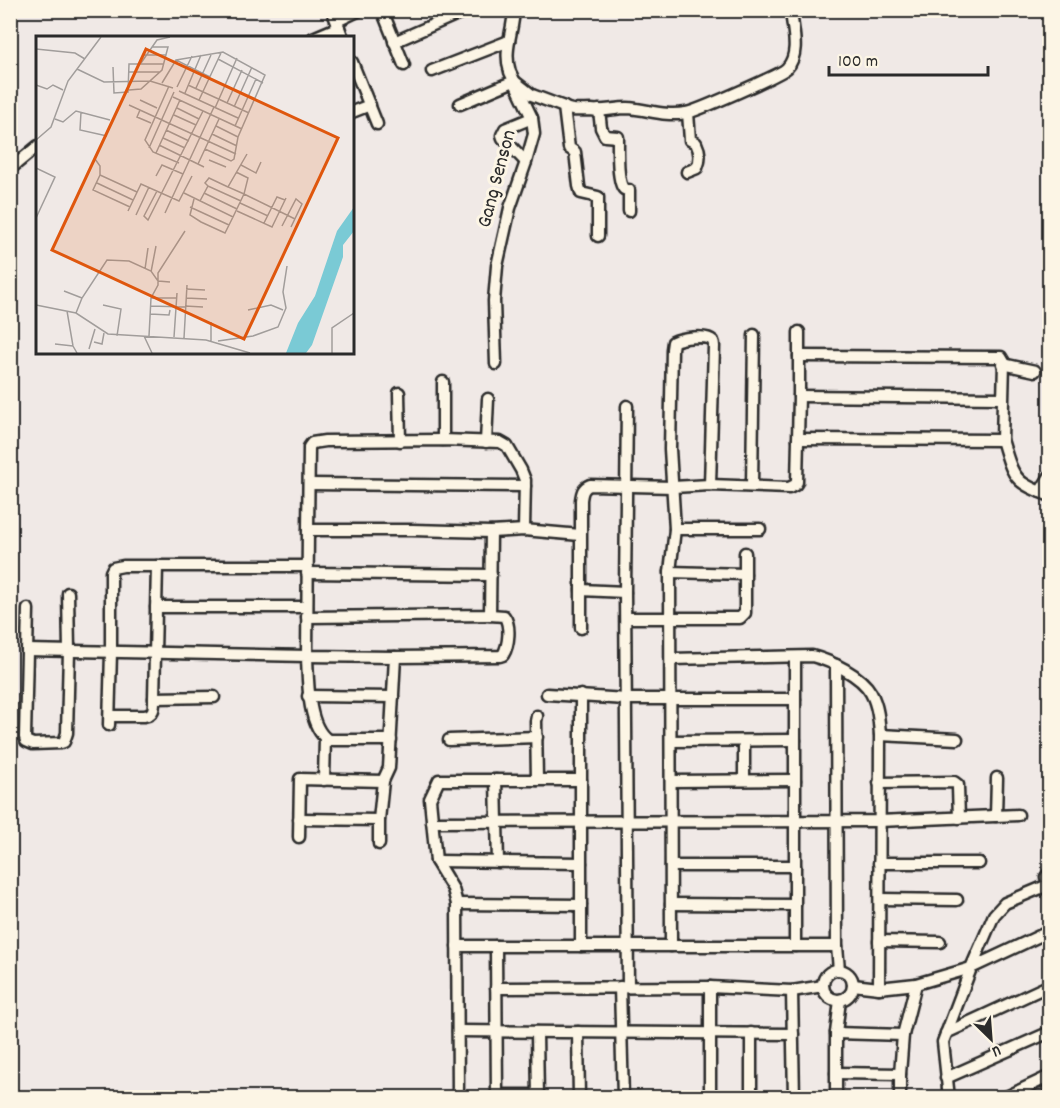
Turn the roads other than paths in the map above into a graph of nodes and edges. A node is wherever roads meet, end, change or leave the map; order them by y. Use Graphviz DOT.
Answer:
graph roads {
  1 [pos="360,10"];
  2 [pos="381,10"];
  3 [pos="468,10"];
  4 [pos="514,10"];
  5 [pos="791,10"];
  6 [pos="336,19"];
  7 [pos="315,36"];
  8 [pos="342,36"];
  9 [pos="509,41"];
  10 [pos="394,42"];
  11 [pos="404,65"];
  12 [pos="354,66"];
  13 [pos="432,71"];
  14 [pos="514,81"];
  15 [pos="460,104"];
  16 [pos="370,105"];
  17 [pos="564,107"];
  18 [pos="599,110"];
  19 [pos="354,111"];
  20 [pos="688,113"];
  21 [pos="532,117"];
  22 [pos="377,124"];
  23 [pos="36,148"];
  24 [pos="526,162"];
  25 [pos="10,169"];
  26 [pos="687,172"];
  27 [pos="629,211"];
  28 [pos="598,236"];
  29 [pos="799,332"];
  30 [pos="754,335"];
  31 [pos="799,356"];
  32 [pos="496,364"];
  33 [pos="1003,364"];
  34 [pos="1035,371"];
  35 [pos="443,382"];
  36 [pos="399,393"];
  37 [pos="799,396"];
  38 [pos="1002,398"];
  39 [pos="488,399"];
  40 [pos="627,406"];
  41 [pos="798,439"];
  42 [pos="443,440"];
  43 [pos="1002,440"];
  44 [pos="400,441"];
  45 [pos="486,442"];
  46 [pos="1050,476"];
  47 [pos="309,484"];
  48 [pos="627,485"];
  49 [pos="710,485"];
  50 [pos="525,486"];
  51 [pos="752,486"];
  52 [pos="673,488"];
  53 [pos="1045,494"];
  54 [pos="675,529"];
  55 [pos="760,529"];
  56 [pos="308,530"];
  57 [pos="524,530"];
  58 [pos="491,532"];
  59 [pos="580,535"];
  60 [pos="745,553"];
  61 [pos="157,566"];
  62 [pos="307,569"];
  63 [pos="670,572"];
  64 [pos="745,574"];
  65 [pos="491,575"];
  66 [pos="581,590"];
  67 [pos="625,592"];
  68 [pos="68,593"];
  69 [pos="156,607"];
  70 [pos="28,609"];
  71 [pos="307,612"];
  72 [pos="490,615"];
  73 [pos="626,618"];
  74 [pos="670,618"];
  75 [pos="581,628"];
  76 [pos="27,650"];
  77 [pos="69,651"];
  78 [pos="111,652"];
  79 [pos="155,653"];
  80 [pos="307,656"];
  81 [pos="395,657"];
  82 [pos="795,657"];
  83 [pos="671,659"];
  84 [pos="836,665"];
  85 [pos="547,694"];
  86 [pos="581,695"];
  87 [pos="308,696"];
  88 [pos="214,697"];
  89 [pos="393,697"];
  90 [pos="154,698"];
  91 [pos="626,699"];
  92 [pos="670,699"];
  93 [pos="795,699"];
  94 [pos="537,716"];
  95 [pos="880,735"];
  96 [pos="537,737"];
  97 [pos="324,738"];
  98 [pos="957,739"];
  99 [pos="391,740"];
  100 [pos="450,740"];
  101 [pos="795,740"];
  102 [pos="671,741"];
  103 [pos="744,741"];
  104 [pos="997,778"];
  105 [pos="324,780"];
  106 [pos="496,780"];
  107 [pos="537,780"];
  108 [pos="581,780"];
  109 [pos="744,780"];
  110 [pos="795,780"];
  111 [pos="383,781"];
  112 [pos="671,781"];
  113 [pos="879,783"];
  114 [pos="1018,815"];
  115 [pos="996,816"];
  116 [pos="959,818"];
  117 [pos="300,819"];
  118 [pos="379,820"];
  119 [pos="671,821"];
  120 [pos="795,821"];
  121 [pos="836,821"];
  122 [pos="879,821"];
  123 [pos="432,822"];
  124 [pos="497,822"];
  125 [pos="581,822"];
  126 [pos="627,822"];
  127 [pos="299,837"];
  128 [pos="379,844"];
  129 [pos="436,861"];
  130 [pos="498,862"];
  131 [pos="879,862"];
  132 [pos="581,863"];
  133 [pos="979,863"];
  134 [pos="671,866"];
  135 [pos="795,866"];
  136 [pos="1050,872"];
  137 [pos="1049,886"];
  138 [pos="880,899"];
  139 [pos="957,900"];
  140 [pos="457,904"];
  141 [pos="671,904"];
  142 [pos="581,905"];
  143 [pos="795,905"];
  144 [pos="1050,931"];
  145 [pos="879,941"];
  146 [pos="940,942"];
  147 [pos="457,945"];
  148 [pos="496,946"];
  149 [pos="581,946"];
  150 [pos="628,946"];
  151 [pos="671,946"];
  152 [pos="795,946"];
  153 [pos="837,946"];
  154 [pos="971,968"];
  155 [pos="839,970"];
  156 [pos="916,984"];
  157 [pos="853,985"];
  158 [pos="1050,985"];
  159 [pos="823,986"];
  160 [pos="624,987"];
  161 [pos="710,987"];
  162 [pos="496,988"];
  163 [pos="879,988"];
  164 [pos="792,991"];
  165 [pos="840,1000"];
  166 [pos="458,1031"];
  167 [pos="496,1032"];
  168 [pos="537,1032"];
  169 [pos="579,1032"];
  170 [pos="621,1032"];
  171 [pos="1050,1032"];
  172 [pos="710,1033"];
  173 [pos="751,1033"];
  174 [pos="836,1033"];
  175 [pos="946,1033"];
  176 [pos="793,1034"];
  177 [pos="903,1035"];
  178 [pos="836,1073"];
  179 [pos="900,1074"];
  180 [pos="1050,1076"];
  181 [pos="946,1078"];
  182 [pos="1050,1090"];
  183 [pos="497,1096"];
  184 [pos="538,1096"];
  185 [pos="458,1098"];
  186 [pos="579,1098"];
  187 [pos="623,1098"];
  188 [pos="710,1098"];
  189 [pos="751,1098"];
  190 [pos="794,1098"];
  191 [pos="836,1098"];
  192 [pos="900,1098"];
  193 [pos="949,1098"];
  194 [pos="1004,1098"];
  195 [pos="1047,1098"];
  1 -- 6 [label="street"];
  2 -- 10 [label="street"];
  3 -- 10 [label="street"];
  4 -- 9 [label="street, Gang Senson"];
  5 -- 20 [label="street"];
  6 -- 7 [label="street"];
  6 -- 8 [label="street"];
  9 -- 13 [label="street"];
  9 -- 14 [label="street, Gang Senson"];
  10 -- 11 [label="street"];
  12 -- 16 [label="street"];
  14 -- 15 [label="street"];
  14 -- 17 [label="street"];
  14 -- 21 [label="street, Gang Senson"];
  16 -- 19 [label="street"];
  16 -- 22 [label="street"];
  17 -- 18 [label="street"];
  17 -- 28 [label="street"];
  18 -- 20 [label="street"];
  18 -- 27 [label="street"];
  20 -- 26 [label="street"];
  21 -- 24 [label="street, Gang Senson"];
  21 -- 24 [label="street"];
  23 -- 25 [label="street"];
  24 -- 32 [label="street, Gang Senson"];
  29 -- 31 [label="street"];
  30 -- 51 [label="street"];
  31 -- 33 [label="street"];
  31 -- 37 [label="street"];
  33 -- 34 [label="street"];
  33 -- 38 [label="street"];
  35 -- 42 [label="street"];
  36 -- 44 [label="street"];
  37 -- 38 [label="street"];
  37 -- 41 [label="street"];
  38 -- 43 [label="street"];
  39 -- 45 [label="street"];
  40 -- 48 [label="street"];
  41 -- 43 [label="street"];
  41 -- 51 [label="street"];
  42 -- 44 [label="street"];
  42 -- 45 [label="street"];
  43 -- 53 [label="street"];
  44 -- 47 [label="street"];
  45 -- 50 [label="street"];
  46 -- 53 [label="street"];
  47 -- 50 [label="street"];
  47 -- 56 [label="street"];
  48 -- 52 [label="street"];
  48 -- 59 [label="street"];
  48 -- 67 [label="street"];
  49 -- 51 [label="street"];
  49 -- 52 [label="street"];
  49 -- 52 [label="street"];
  50 -- 57 [label="street"];
  52 -- 54 [label="street"];
  54 -- 55 [label="street"];
  54 -- 63 [label="street"];
  56 -- 58 [label="street"];
  56 -- 62 [label="street"];
  57 -- 58 [label="street"];
  57 -- 59 [label="street"];
  58 -- 65 [label="street"];
  59 -- 66 [label="street"];
  60 -- 64 [label="street"];
  61 -- 62 [label="street"];
  61 -- 69 [label="street"];
  61 -- 78 [label="street"];
  62 -- 65 [label="street"];
  62 -- 71 [label="street"];
  63 -- 64 [label="street"];
  63 -- 74 [label="street"];
  64 -- 74 [label="street"];
  65 -- 72 [label="street"];
  66 -- 67 [label="street"];
  66 -- 75 [label="street"];
  67 -- 73 [label="street"];
  68 -- 77 [label="street"];
  69 -- 71 [label="street"];
  69 -- 79 [label="street"];
  70 -- 76 [label="street"];
  71 -- 72 [label="street"];
  71 -- 80 [label="street"];
  72 -- 81 [label="street"];
  73 -- 74 [label="street"];
  73 -- 91 [label="street"];
  74 -- 83 [label="street"];
  76 -- 77 [label="street"];
  76 -- 77 [label="street"];
  77 -- 78 [label="street"];
  78 -- 79 [label="street"];
  78 -- 90 [label="street"];
  79 -- 80 [label="street"];
  79 -- 90 [label="street"];
  80 -- 81 [label="street"];
  80 -- 87 [label="street"];
  81 -- 89 [label="street"];
  82 -- 83 [label="street"];
  82 -- 84 [label="street"];
  82 -- 93 [label="street"];
  83 -- 92 [label="street"];
  84 -- 95 [label="street"];
  84 -- 121 [label="street"];
  85 -- 86 [label="street"];
  86 -- 91 [label="street"];
  86 -- 108 [label="street"];
  87 -- 89 [label="street"];
  87 -- 97 [label="street"];
  88 -- 90 [label="street"];
  89 -- 99 [label="street"];
  91 -- 92 [label="street"];
  91 -- 126 [label="street"];
  92 -- 93 [label="street"];
  92 -- 102 [label="street"];
  93 -- 101 [label="street"];
  94 -- 96 [label="street"];
  95 -- 98 [label="street"];
  95 -- 113 [label="street"];
  96 -- 100 [label="street"];
  96 -- 107 [label="street"];
  97 -- 99 [label="street"];
  97 -- 105 [label="street"];
  99 -- 111 [label="street"];
  101 -- 103 [label="street"];
  101 -- 110 [label="street"];
  102 -- 103 [label="street"];
  102 -- 112 [label="street"];
  103 -- 109 [label="street"];
  104 -- 115 [label="street"];
  105 -- 111 [label="street"];
  105 -- 117 [label="street"];
  106 -- 107 [label="street"];
  106 -- 123 [label="street"];
  106 -- 124 [label="street"];
  107 -- 108 [label="street"];
  108 -- 125 [label="street"];
  109 -- 110 [label="street"];
  109 -- 112 [label="street"];
  110 -- 120 [label="street"];
  111 -- 118 [label="street"];
  112 -- 119 [label="street"];
  113 -- 116 [label="street"];
  113 -- 122 [label="street"];
  114 -- 115 [label="street"];
  115 -- 116 [label="street"];
  116 -- 122 [label="street"];
  117 -- 118 [label="street"];
  117 -- 127 [label="street"];
  118 -- 128 [label="street"];
  119 -- 120 [label="street"];
  119 -- 126 [label="street"];
  119 -- 134 [label="street"];
  120 -- 121 [label="street"];
  120 -- 135 [label="street"];
  121 -- 122 [label="street"];
  121 -- 153 [label="street"];
  122 -- 131 [label="street"];
  123 -- 124 [label="street"];
  123 -- 129 [label="street"];
  124 -- 125 [label="street"];
  124 -- 130 [label="street"];
  125 -- 126 [label="street"];
  125 -- 132 [label="street"];
  126 -- 150 [label="street"];
  129 -- 130 [label="street"];
  129 -- 140 [label="street"];
  130 -- 132 [label="street"];
  131 -- 133 [label="street"];
  131 -- 138 [label="street"];
  132 -- 142 [label="street"];
  134 -- 135 [label="street"];
  134 -- 141 [label="street"];
  135 -- 143 [label="street"];
  136 -- 137 [label="street"];
  137 -- 154 [label="street"];
  138 -- 139 [label="street"];
  138 -- 145 [label="street"];
  140 -- 142 [label="street"];
  140 -- 147 [label="street"];
  141 -- 143 [label="street"];
  141 -- 151 [label="street"];
  142 -- 149 [label="street"];
  143 -- 152 [label="street"];
  144 -- 154 [label="street"];
  145 -- 146 [label="street"];
  145 -- 163 [label="street"];
  147 -- 148 [label="street"];
  147 -- 166 [label="street"];
  148 -- 149 [label="street"];
  148 -- 162 [label="street"];
  149 -- 150 [label="street"];
  150 -- 151 [label="street"];
  150 -- 160 [label="street"];
  151 -- 152 [label="street"];
  152 -- 153 [label="street"];
  153 -- 155 [label="street"];
  154 -- 156 [label="street"];
  154 -- 175 [label="street"];
  155 -- 157 [label="street"];
  155 -- 159 [label="street"];
  156 -- 163 [label="street"];
  156 -- 177 [label="street"];
  157 -- 163 [label="street"];
  157 -- 165 [label="street"];
  158 -- 175 [label="street"];
  159 -- 164 [label="street"];
  159 -- 165 [label="street"];
  160 -- 161 [label="street"];
  160 -- 162 [label="street"];
  160 -- 170 [label="street"];
  161 -- 164 [label="street"];
  161 -- 172 [label="street"];
  162 -- 167 [label="street"];
  164 -- 176 [label="street"];
  165 -- 174 [label="street"];
  166 -- 167 [label="street"];
  166 -- 185 [label="street"];
  167 -- 168 [label="street"];
  167 -- 183 [label="street"];
  168 -- 169 [label="street"];
  168 -- 184 [label="street"];
  169 -- 170 [label="street"];
  169 -- 186 [label="street"];
  170 -- 172 [label="street"];
  170 -- 187 [label="street"];
  171 -- 181 [label="street"];
  172 -- 173 [label="street"];
  172 -- 188 [label="street"];
  173 -- 176 [label="street"];
  173 -- 189 [label="street"];
  174 -- 177 [label="street"];
  174 -- 178 [label="street"];
  175 -- 181 [label="street"];
  176 -- 190 [label="street"];
  177 -- 179 [label="street"];
  178 -- 179 [label="street"];
  178 -- 191 [label="street"];
  179 -- 192 [label="street"];
  180 -- 194 [label="street"];
  181 -- 193 [label="street"];
  182 -- 195 [label="street"];
  183 -- 184 [label="street"];
}
